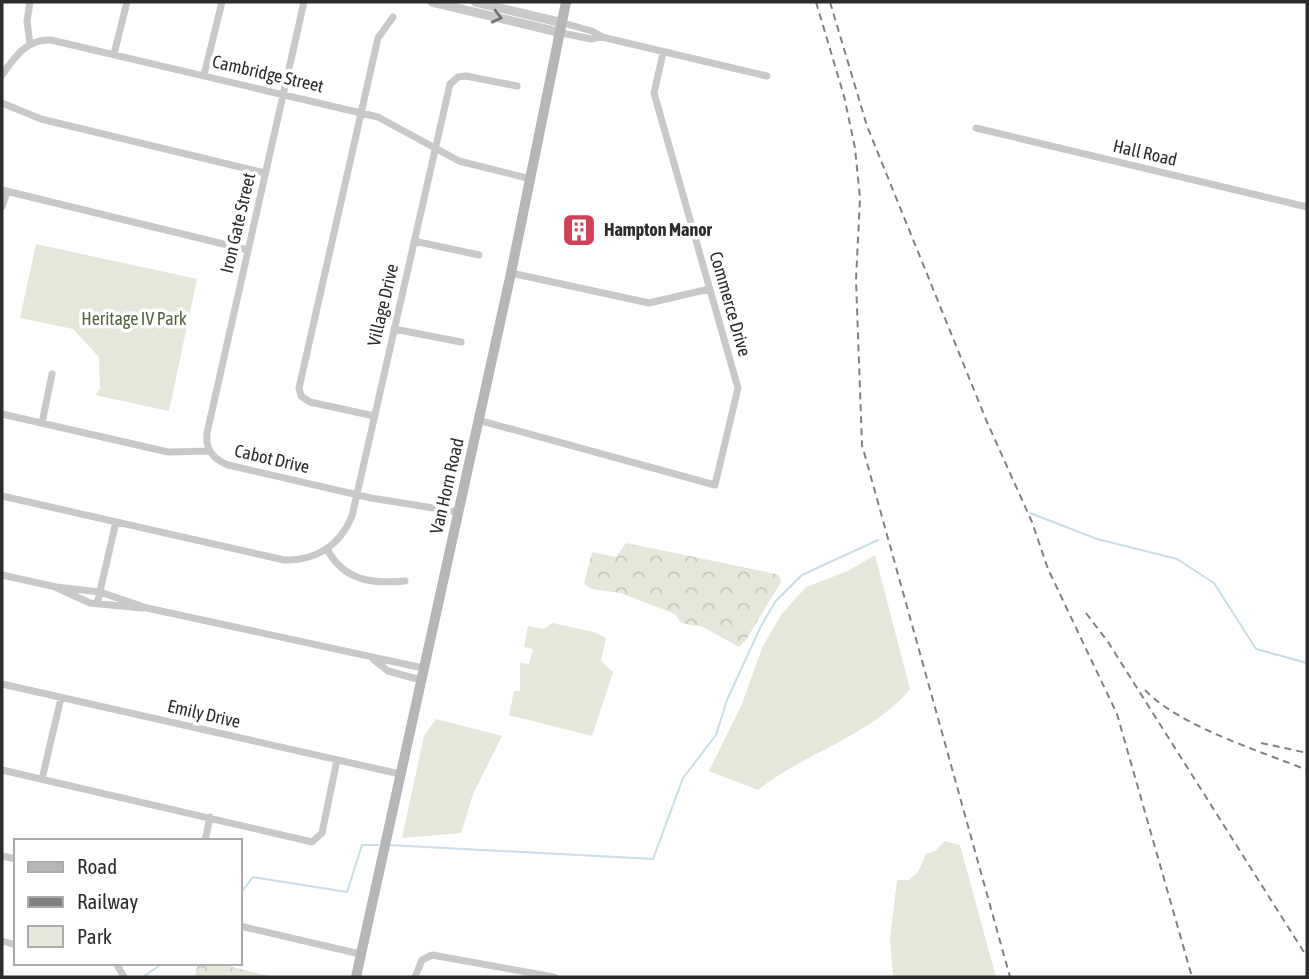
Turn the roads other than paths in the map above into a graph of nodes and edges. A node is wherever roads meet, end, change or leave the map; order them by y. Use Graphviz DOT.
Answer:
graph roads {
  1 [pos="30,2"];
  2 [pos="127,2"];
  3 [pos="222,2"];
  4 [pos="304,2"];
  5 [pos="432,2"];
  6 [pos="475,2"];
  7 [pos="566,2"];
  8 [pos="393,17"];
  9 [pos="563,28"];
  10 [pos="30,44"];
  11 [pos="663,53"];
  12 [pos="114,54"];
  13 [pos="2,75"];
  14 [pos="204,75"];
  15 [pos="767,76"];
  16 [pos="517,86"];
  17 [pos="283,94"];
  18 [pos="2,103"];
  19 [pos="361,113"];
  20 [pos="976,128"];
  21 [pos="435,148"];
  22 [pos="265,173"];
  23 [pos="531,179"];
  24 [pos="5,191"];
  25 [pos="2,207"];
  26 [pos="1307,207"];
  27 [pos="414,241"];
  28 [pos="248,250"];
  29 [pos="479,255"];
  30 [pos="511,273"];
  31 [pos="709,289"];
  32 [pos="394,330"];
  33 [pos="461,342"];
  34 [pos="52,374"];
  35 [pos="2,414"];
  36 [pos="374,416"];
  37 [pos="478,421"];
  38 [pos="42,424"];
  39 [pos="210,451"];
  40 [pos="356,495"];
  41 [pos="2,496"];
  42 [pos="458,512"];
  43 [pos="116,522"];
  44 [pos="327,549"];
  45 [pos="2,575"];
  46 [pos="405,581"];
  47 [pos="56,587"];
  48 [pos="100,592"];
  49 [pos="97,604"];
  50 [pos="147,608"];
  51 [pos="373,659"];
  52 [pos="423,668"];
  53 [pos="421,680"];
  54 [pos="2,684"];
  55 [pos="61,698"];
  56 [pos="337,760"];
  57 [pos="2,770"];
  58 [pos="400,774"];
  59 [pos="42,779"];
  60 [pos="210,817"];
  61 [pos="205,839"];
  62 [pos="242,926"];
  63 [pos="360,954"];
  64 [pos="356,977"];
  65 [pos="415,977"];
  66 [pos="554,977"];
  1 -- 10 [label="street"];
  2 -- 12 [label="street"];
  3 -- 14 [label="street"];
  4 -- 17 [label="street, Iron Gate Street"];
  5 -- 9 [label="street, one-way"];
  6 -- 9 [label="street"];
  7 -- 9 [label="main road, Van Horn Road"];
  8 -- 19 [label="street"];
  9 -- 11 [label="street"];
  9 -- 23 [label="main road, Van Horn Road"];
  10 -- 12 [label="street, Cambridge Street"];
  10 -- 13 [label="street"];
  11 -- 15 [label="street"];
  11 -- 31 [label="street, Commerce Drive"];
  12 -- 14 [label="street, Cambridge Street"];
  14 -- 17 [label="street, Cambridge Street"];
  16 -- 21 [label="street, Village Drive"];
  17 -- 19 [label="street, Cambridge Street"];
  17 -- 22 [label="street, Iron Gate Street"];
  18 -- 22 [label="street"];
  19 -- 21 [label="street, Cambridge Street"];
  19 -- 36 [label="street"];
  20 -- 26 [label="street, Hall Road"];
  21 -- 23 [label="street, Cambridge Street"];
  21 -- 27 [label="street, Village Drive"];
  22 -- 28 [label="street, Iron Gate Street"];
  23 -- 30 [label="main road, Van Horn Road"];
  24 -- 25 [label="street"];
  24 -- 28 [label="street"];
  27 -- 29 [label="street"];
  27 -- 32 [label="street, Village Drive"];
  28 -- 39 [label="street, Iron Gate Street"];
  30 -- 31 [label="street"];
  30 -- 37 [label="main road, Van Horn Road"];
  31 -- 37 [label="street, Commerce Drive"];
  32 -- 33 [label="street"];
  32 -- 36 [label="street, Village Drive"];
  34 -- 38 [label="street"];
  35 -- 38 [label="street, Cabot Drive"];
  36 -- 40 [label="street, Village Drive"];
  37 -- 42 [label="main road, Van Horn Road"];
  38 -- 39 [label="street, Cabot Drive"];
  39 -- 40 [label="street, Cabot Drive"];
  40 -- 42 [label="street, Cabot Drive"];
  40 -- 44 [label="street, Village Drive"];
  41 -- 43 [label="street"];
  42 -- 52 [label="main road, Van Horn Road"];
  43 -- 44 [label="street"];
  43 -- 48 [label="street"];
  44 -- 46 [label="street"];
  45 -- 47 [label="street"];
  47 -- 48 [label="street"];
  47 -- 49 [label="street"];
  48 -- 49 [label="street"];
  48 -- 50 [label="street"];
  49 -- 50 [label="street"];
  50 -- 51 [label="street"];
  51 -- 52 [label="street"];
  51 -- 53 [label="street"];
  52 -- 53 [label="main road, Van Horn Road"];
  53 -- 58 [label="main road, Van Horn Road"];
  54 -- 55 [label="street, Emily Drive"];
  55 -- 56 [label="street, Emily Drive"];
  55 -- 59 [label="street"];
  56 -- 58 [label="street, Emily Drive"];
  56 -- 60 [label="street"];
  57 -- 59 [label="street"];
  58 -- 63 [label="main road, Van Horn Road"];
  59 -- 60 [label="street"];
  60 -- 61 [label="street"];
  62 -- 63 [label="street"];
  63 -- 64 [label="main road, Van Horn Road"];
  65 -- 66 [label="street"];
}
